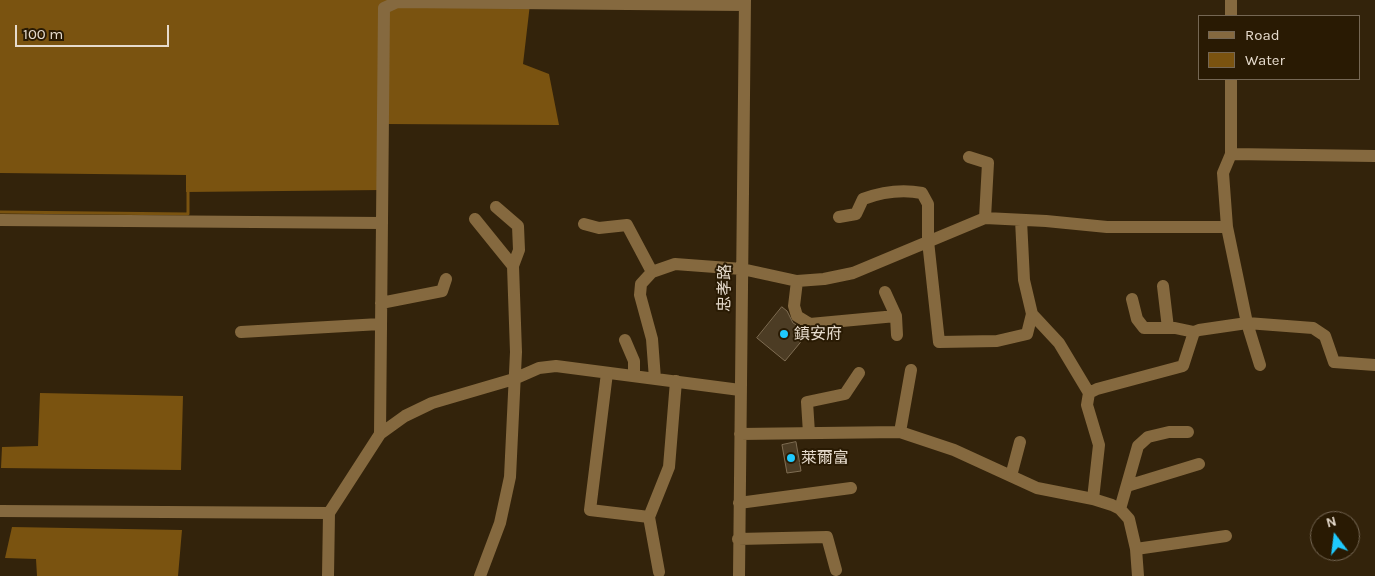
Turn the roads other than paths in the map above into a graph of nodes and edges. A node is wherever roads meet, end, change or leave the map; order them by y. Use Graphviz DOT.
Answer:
graph roads {
  1 [pos="1230,0"];
  2 [pos="744,3"];
  3 [pos="384,4"];
  4 [pos="1231,15"];
  5 [pos="1231,80"];
  6 [pos="1231,154"];
  7 [pos="1375,156"];
  8 [pos="969,158"];
  9 [pos="496,206"];
  10 [pos="839,217"];
  11 [pos="986,218"];
  12 [pos="474,219"];
  13 [pos="0,220"];
  14 [pos="1021,220"];
  15 [pos="381,223"];
  16 [pos="584,224"];
  17 [pos="1227,227"];
  18 [pos="928,241"];
  19 [pos="513,266"];
  20 [pos="742,269"];
  21 [pos="652,272"];
  22 [pos="446,279"];
  23 [pos="797,281"];
  24 [pos="1163,286"];
  25 [pos="885,292"];
  26 [pos="1132,299"];
  27 [pos="381,303"];
  28 [pos="1032,314"];
  29 [pos="896,316"];
  30 [pos="1247,323"];
  31 [pos="380,324"];
  32 [pos="1168,328"];
  33 [pos="241,332"];
  34 [pos="1194,332"];
  35 [pos="897,335"];
  36 [pos="625,340"];
  37 [pos="1260,365"];
  38 [pos="1375,365"];
  39 [pos="912,370"];
  40 [pos="607,373"];
  41 [pos="859,373"];
  42 [pos="634,376"];
  43 [pos="514,379"];
  44 [pos="655,379"];
  45 [pos="676,382"];
  46 [pos="740,390"];
  47 [pos="1089,393"];
  48 [pos="900,432"];
  49 [pos="1188,432"];
  50 [pos="809,433"];
  51 [pos="380,434"];
  52 [pos="740,434"];
  53 [pos="1020,442"];
  54 [pos="1199,464"];
  55 [pos="1011,476"];
  56 [pos="1127,486"];
  57 [pos="851,488"];
  58 [pos="1093,499"];
  59 [pos="739,503"];
  60 [pos="1120,509"];
  61 [pos="0,511"];
  62 [pos="330,514"];
  63 [pos="649,517"];
  64 [pos="1226,536"];
  65 [pos="738,539"];
  66 [pos="1136,549"];
  67 [pos="836,570"];
  68 [pos="660,572"];
  69 [pos="328,576"];
  70 [pos="480,576"];
  71 [pos="739,576"];
  72 [pos="1138,576"];
  1 -- 4 [label="street"];
  2 -- 3 [label="street"];
  2 -- 20 [label="street, 忠孝路"];
  3 -- 15 [label="street"];
  5 -- 6 [label="street"];
  6 -- 7 [label="street"];
  6 -- 17 [label="street"];
  8 -- 11 [label="street"];
  9 -- 19 [label="street"];
  10 -- 18 [label="street"];
  11 -- 14 [label="street"];
  11 -- 18 [label="street"];
  12 -- 19 [label="street"];
  13 -- 15 [label="street"];
  14 -- 17 [label="street"];
  14 -- 28 [label="street"];
  15 -- 27 [label="street"];
  16 -- 21 [label="street"];
  17 -- 30 [label="street"];
  18 -- 23 [label="street"];
  18 -- 28 [label="street"];
  19 -- 43 [label="street"];
  20 -- 21 [label="street"];
  20 -- 23 [label="street"];
  20 -- 46 [label="street, 忠孝路"];
  21 -- 44 [label="street"];
  22 -- 27 [label="street"];
  23 -- 29 [label="street"];
  24 -- 32 [label="street"];
  25 -- 29 [label="street"];
  26 -- 32 [label="street"];
  27 -- 31 [label="street"];
  28 -- 47 [label="street"];
  29 -- 35 [label="street"];
  30 -- 34 [label="street"];
  30 -- 37 [label="street"];
  30 -- 38 [label="street"];
  31 -- 33 [label="street"];
  31 -- 51 [label="street"];
  32 -- 34 [label="street"];
  34 -- 47 [label="street"];
  36 -- 42 [label="street"];
  39 -- 48 [label="street"];
  40 -- 42 [label="street"];
  40 -- 43 [label="street"];
  40 -- 63 [label="street"];
  41 -- 50 [label="street"];
  42 -- 44 [label="street"];
  43 -- 51 [label="street"];
  43 -- 70 [label="street"];
  44 -- 45 [label="street"];
  45 -- 46 [label="street"];
  45 -- 63 [label="street"];
  46 -- 52 [label="street, 忠孝路"];
  47 -- 58 [label="street"];
  48 -- 50 [label="street"];
  48 -- 55 [label="street"];
  49 -- 56 [label="street"];
  50 -- 52 [label="street"];
  51 -- 62 [label="street"];
  52 -- 59 [label="street, 忠孝路"];
  53 -- 55 [label="street"];
  54 -- 56 [label="street"];
  55 -- 58 [label="street"];
  56 -- 60 [label="street"];
  57 -- 59 [label="street"];
  58 -- 60 [label="street"];
  59 -- 65 [label="street, 忠孝路"];
  60 -- 66 [label="street"];
  61 -- 62 [label="street"];
  62 -- 69 [label="street"];
  63 -- 68 [label="street"];
  64 -- 66 [label="street"];
  65 -- 67 [label="street"];
  65 -- 71 [label="street, 忠孝路"];
  66 -- 72 [label="street"];
}
